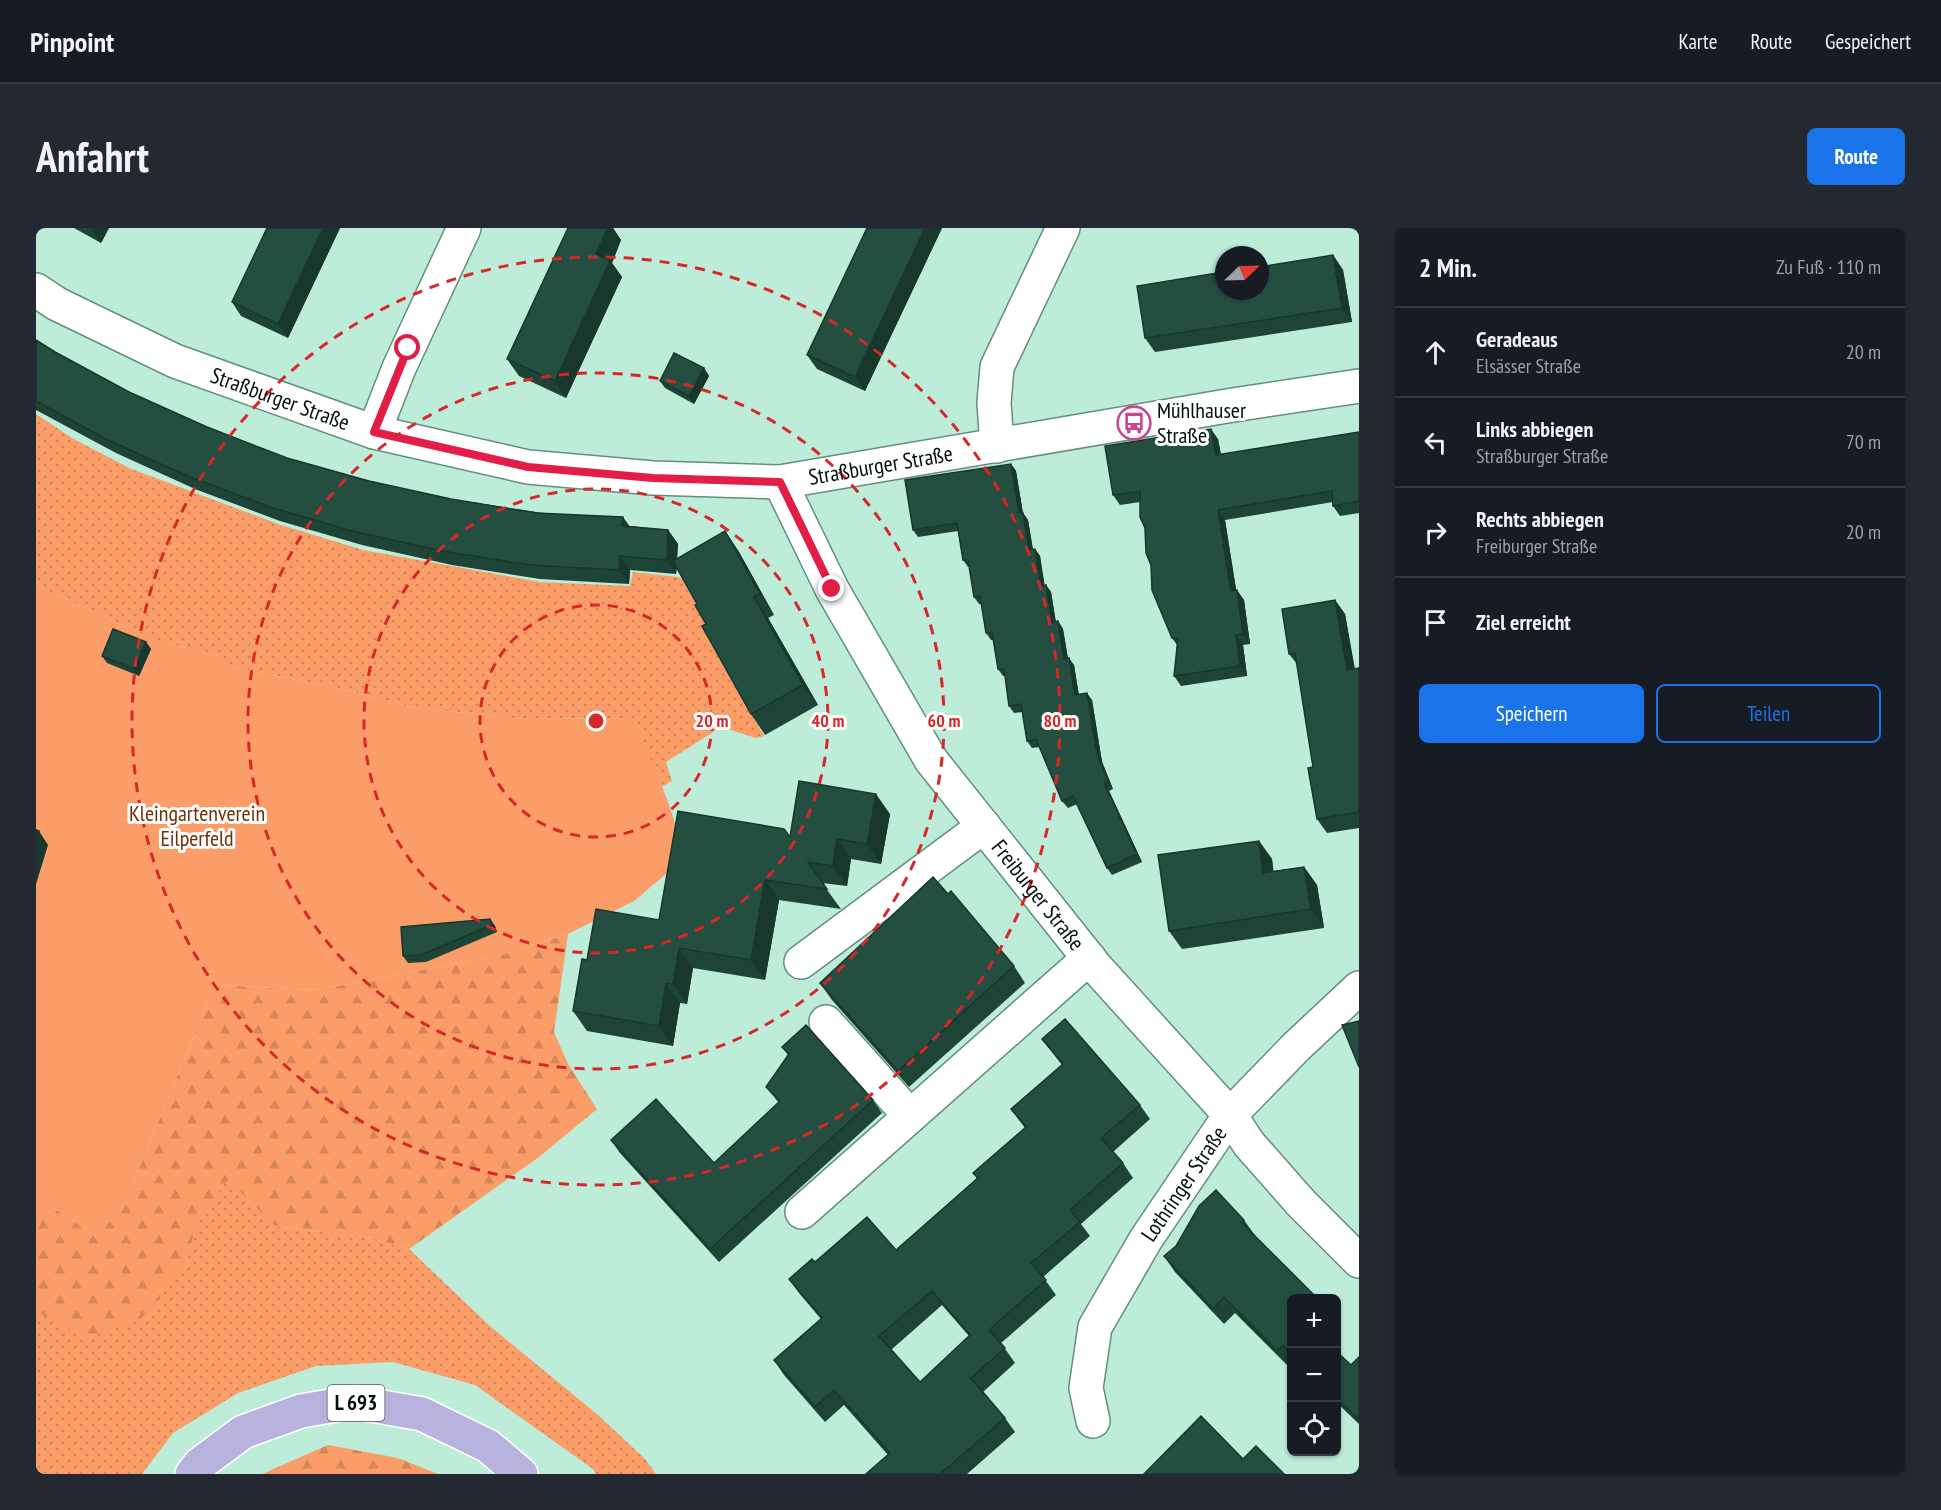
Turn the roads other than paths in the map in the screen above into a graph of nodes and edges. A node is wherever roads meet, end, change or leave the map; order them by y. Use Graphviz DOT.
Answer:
graph roads {
  1 [pos="464,228"];
  2 [pos="1063,228"];
  3 [pos="36,290"];
  4 [pos="1359,386"];
  5 [pos="374,432"];
  6 [pos="997,446"];
  7 [pos="780,482"];
  8 [pos="984,826"];
  9 [pos="1089,958"];
  10 [pos="801,962"];
  11 [pos="1359,988"];
  12 [pos="826,1022"];
  13 [pos="1230,1115"];
  14 [pos="910,1116"];
  15 [pos="802,1212"];
  16 [pos="1359,1261"];
  17 [pos="1093,1421"];
  18 [pos="192,1474"];
  19 [pos="521,1474"];
  1 -- 5 [label="street"];
  2 -- 6 [label="street"];
  3 -- 5 [label="street, Straßburger Straße"];
  4 -- 6 [label="street, Straßburger Straße"];
  5 -- 7 [label="street, Straßburger Straße"];
  6 -- 7 [label="street, Straßburger Straße"];
  7 -- 8 [label="street, Freiburger Straße"];
  8 -- 9 [label="street, Freiburger Straße"];
  8 -- 10 [label="street"];
  9 -- 13 [label="street, Freiburger Straße"];
  9 -- 14 [label="street"];
  11 -- 13 [label="street, Lothringer Straße"];
  12 -- 14 [label="street"];
  13 -- 16 [label="street, Freiburger Straße"];
  13 -- 17 [label="street, Lothringer Straße"];
  14 -- 15 [label="street"];
  18 -- 19 [label="main road, L 693"];
}
